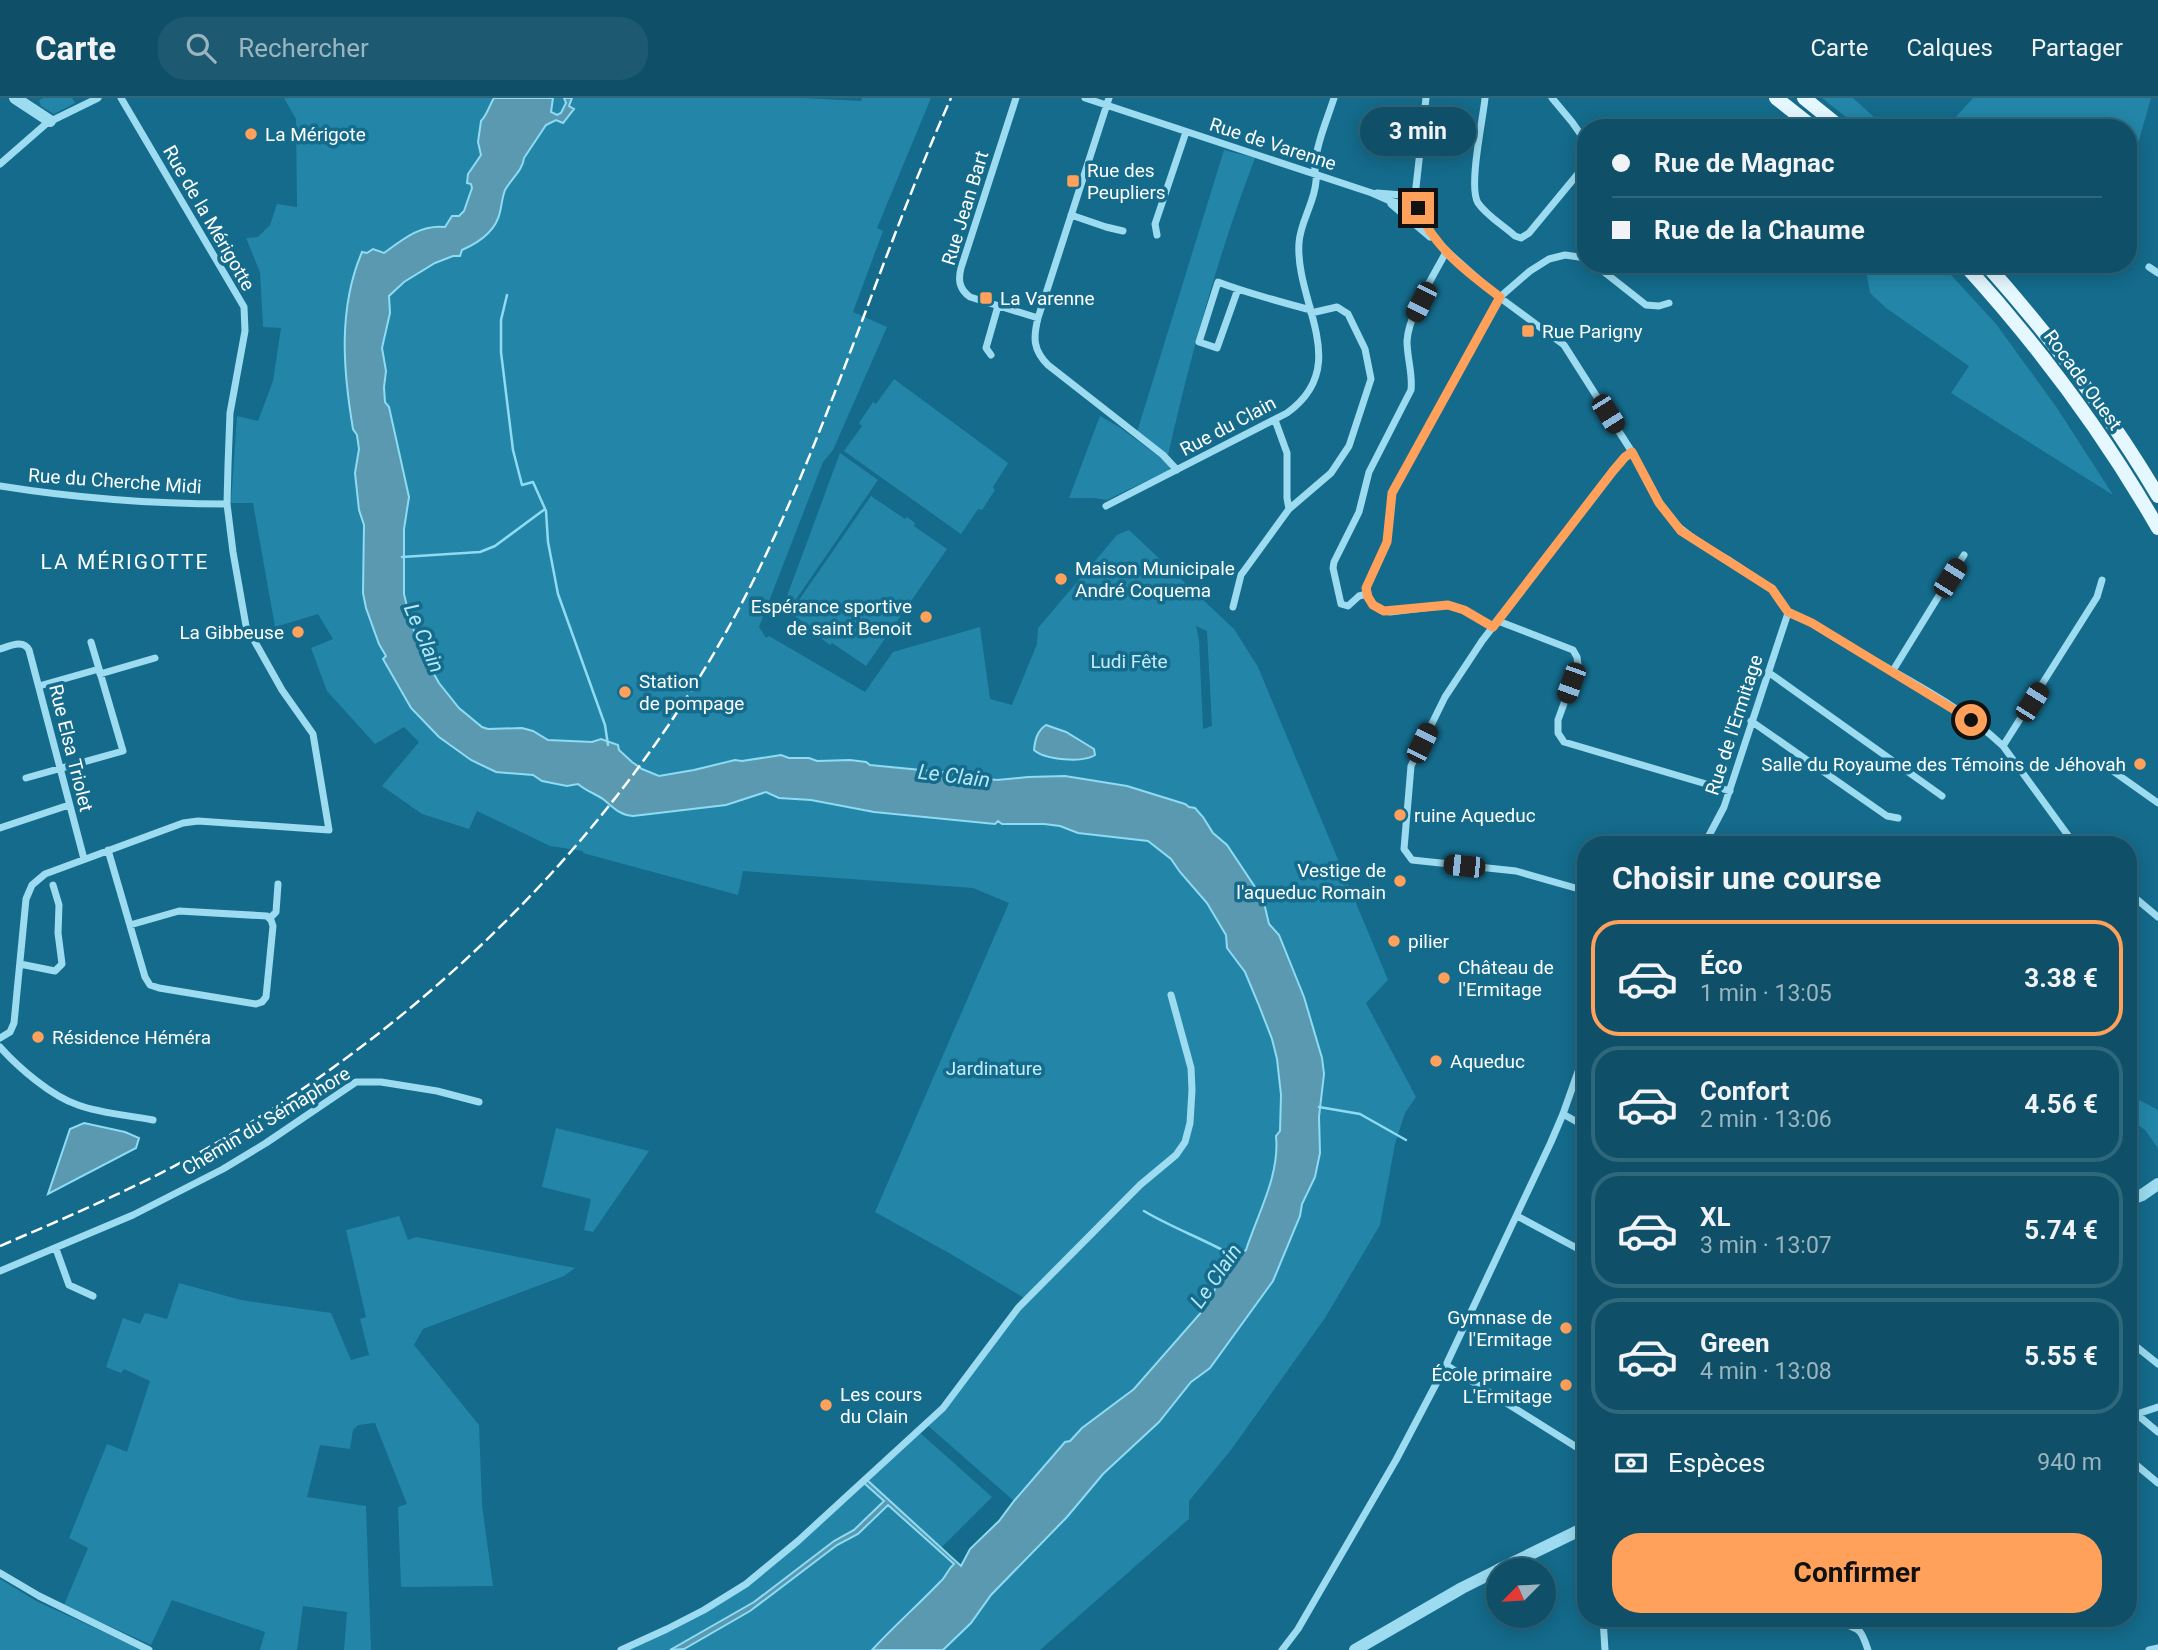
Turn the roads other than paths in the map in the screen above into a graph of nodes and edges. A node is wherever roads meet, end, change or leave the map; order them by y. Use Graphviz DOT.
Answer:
graph roads {
  1 [pos="98,98"];
  2 [pos="121,98"];
  3 [pos="1016,98"];
  4 [pos="1085,98"];
  5 [pos="1334,98"];
  6 [pos="1426,98"];
  7 [pos="1485,98"];
  8 [pos="1552,98"];
  9 [pos="1776,98"];
  10 [pos="1804,98"];
  11 [pos="23,99"];
  12 [pos="1108,102"];
  13 [pos="1803,119"];
  14 [pos="1830,119"];
  15 [pos="50,121"];
  16 [pos="1577,129"];
  17 [pos="1186,132"];
  18 [pos="0,163"];
  19 [pos="1315,175"];
  20 [pos="1577,176"];
  21 [pos="1372,193"];
  22 [pos="1415,196"];
  23 [pos="1418,208"];
  24 [pos="1071,215"];
  25 [pos="1124,231"];
  26 [pos="1157,235"];
  27 [pos="1440,245"];
  28 [pos="1446,252"];
  29 [pos="1577,256"];
  30 [pos="2149,267"];
  31 [pos="1605,273"];
  32 [pos="1972,273"];
  33 [pos="1994,273"];
  34 [pos="2158,273"];
  35 [pos="1238,289"];
  36 [pos="1500,297"];
  37 [pos="1670,303"];
  38 [pos="998,306"];
  39 [pos="1310,310"];
  40 [pos="1038,318"];
  41 [pos="991,355"];
  42 [pos="1275,420"];
  43 [pos="1632,452"];
  44 [pos="1177,471"];
  45 [pos="0,486"];
  46 [pos="2158,496"];
  47 [pos="227,504"];
  48 [pos="1106,506"];
  49 [pos="1289,509"];
  50 [pos="2158,528"];
  51 [pos="1964,555"];
  52 [pos="2102,580"];
  53 [pos="1367,594"];
  54 [pos="1233,607"];
  55 [pos="1788,612"];
  56 [pos="1495,624"];
  57 [pos="91,642"];
  58 [pos="0,649"];
  59 [pos="155,657"];
  60 [pos="99,671"];
  61 [pos="1892,671"];
  62 [pos="1768,672"];
  63 [pos="39,686"];
  64 [pos="1751,721"];
  65 [pos="2003,746"];
  66 [pos="60,768"];
  67 [pos="2110,769"];
  68 [pos="26,778"];
  69 [pos="1730,791"];
  70 [pos="1942,796"];
  71 [pos="2158,803"];
  72 [pos="69,805"];
  73 [pos="1898,818"];
  74 [pos="0,828"];
  75 [pos="1709,836"];
  76 [pos="2068,836"];
  77 [pos="108,850"];
  78 [pos="84,859"];
  79 [pos="278,884"];
  80 [pos="53,885"];
  81 [pos="1577,889"];
  82 [pos="2137,900"];
  83 [pos="2158,917"];
  84 [pos="270,918"];
  85 [pos="130,925"];
  86 [pos="20,964"];
  87 [pos="1171,995"];
  88 [pos="0,1038"];
  89 [pos="0,1047"];
  90 [pos="1577,1074"];
  91 [pos="479,1101"];
  92 [pos="1563,1114"];
  93 [pos="153,1120"];
  94 [pos="1577,1122"];
  95 [pos="2158,1184"];
  96 [pos="2137,1197"];
  97 [pos="1517,1216"];
  98 [pos="1577,1247"];
  99 [pos="56,1249"];
  100 [pos="0,1271"];
  101 [pos="93,1296"];
  102 [pos="2137,1347"];
  103 [pos="2158,1364"];
  104 [pos="1447,1365"];
  105 [pos="2158,1407"];
  106 [pos="2137,1415"];
  107 [pos="2158,1432"];
  108 [pos="1577,1447"];
  109 [pos="2137,1466"];
  110 [pos="2158,1483"];
  111 [pos="1577,1531"];
  112 [pos="1523,1558"];
  113 [pos="0,1573"];
  114 [pos="1486,1576"];
  115 [pos="1604,1627"];
  116 [pos="1855,1627"];
  117 [pos="2158,1648"];
  118 [pos="149,1650"];
  119 [pos="621,1650"];
  120 [pos="1282,1650"];
  121 [pos="1355,1650"];
  122 [pos="1605,1650"];
  123 [pos="1868,1650"];
  124 [pos="2149,1650"];
  1 -- 15 [label="street"];
  2 -- 47 [label="street, Rue de la Mérigotte"];
  3 -- 38 [label="street, Rue Jean Bart"];
  4 -- 12 [label="street, Rue de Varenne"];
  5 -- 19 [label="street, Rue du Clain"];
  6 -- 22 [label="street"];
  7 -- 20 [label="street"];
  8 -- 16 [label="street"];
  9 -- 13 [label="main road"];
  10 -- 14 [label="main road"];
  11 -- 15 [label="street"];
  12 -- 17 [label="street, Rue de Varenne"];
  12 -- 24 [label="street"];
  15 -- 18 [label="street"];
  17 -- 19 [label="street, Rue de Varenne"];
  17 -- 26 [label="street"];
  19 -- 21 [label="street, Rue de Varenne"];
  19 -- 39 [label="street, Rue du Clain"];
  21 -- 22 [label="street, Rue de Varenne"];
  21 -- 23 [label="street, Rue de Varenne"];
  21 -- 27 [label="street, Rue de Varenne"];
  22 -- 23 [label="street"];
  23 -- 27 [label="street"];
  24 -- 25 [label="street"];
  24 -- 40 [label="street"];
  27 -- 28 [label="street"];
  28 -- 36 [label="street"];
  28 -- 53 [label="street"];
  29 -- 36 [label="street"];
  30 -- 34 [label="street"];
  31 -- 37 [label="street"];
  32 -- 50 [label="main road, Rocade Ouest"];
  33 -- 46 [label="main road, Rocade Ouest"];
  35 -- 35 [label="street"];
  35 -- 39 [label="street"];
  36 -- 43 [label="street"];
  36 -- 53 [label="street"];
  38 -- 40 [label="street, Rue Jean Bart"];
  38 -- 41 [label="street"];
  39 -- 42 [label="street, Rue du Clain"];
  39 -- 49 [label="street"];
  40 -- 44 [label="street"];
  42 -- 44 [label="street, Rue du Clain"];
  42 -- 49 [label="street"];
  43 -- 55 [label="street"];
  43 -- 56 [label="street"];
  44 -- 48 [label="street, Rue du Clain"];
  45 -- 47 [label="street, Rue du Cherche Midi"];
  47 -- 77 [label="street, Rue de la Mérigotte"];
  49 -- 54 [label="street"];
  51 -- 61 [label="street"];
  52 -- 65 [label="street"];
  53 -- 56 [label="street"];
  55 -- 61 [label="street"];
  55 -- 62 [label="street, Rue de l'Ermitage"];
  56 -- 69 [label="street"];
  56 -- 81 [label="street"];
  57 -- 60 [label="street"];
  58 -- 63 [label="street, Rue Elsa Triolet"];
  59 -- 60 [label="street"];
  60 -- 63 [label="street"];
  60 -- 66 [label="street"];
  61 -- 65 [label="street"];
  62 -- 64 [label="street, Rue de l'Ermitage"];
  62 -- 70 [label="street"];
  63 -- 66 [label="street, Rue Elsa Triolet"];
  64 -- 69 [label="street, Rue de l'Ermitage"];
  64 -- 73 [label="street"];
  65 -- 76 [label="street"];
  66 -- 68 [label="street"];
  66 -- 72 [label="street, Rue Elsa Triolet"];
  67 -- 71 [label="street"];
  69 -- 75 [label="street, Rue de l'Ermitage"];
  72 -- 74 [label="street"];
  72 -- 78 [label="street, Rue Elsa Triolet"];
  77 -- 78 [label="street, Rue de la Mérigotte"];
  77 -- 85 [label="street"];
  78 -- 86 [label="street, Rue de la Mérigotte"];
  79 -- 84 [label="street"];
  80 -- 86 [label="street"];
  82 -- 83 [label="street"];
  84 -- 85 [label="street"];
  84 -- 85 [label="street"];
  86 -- 88 [label="street, Rue de la Mérigotte"];
  87 -- 119 [label="street"];
  89 -- 93 [label="street"];
  90 -- 92 [label="street"];
  91 -- 99 [label="street, Chemin du Sémaphore"];
  92 -- 94 [label="street"];
  92 -- 97 [label="street"];
  95 -- 96 [label="street"];
  97 -- 98 [label="street"];
  97 -- 104 [label="street"];
  99 -- 100 [label="street, Chemin du Sémaphore"];
  99 -- 101 [label="street"];
  102 -- 103 [label="street"];
  104 -- 108 [label="street"];
  104 -- 120 [label="street"];
  105 -- 106 [label="street"];
  106 -- 107 [label="street"];
  109 -- 110 [label="street"];
  111 -- 112 [label="street"];
  113 -- 118 [label="street"];
  114 -- 121 [label="street"];
  115 -- 122 [label="street"];
  116 -- 123 [label="street"];
  117 -- 124 [label="street"];
}
